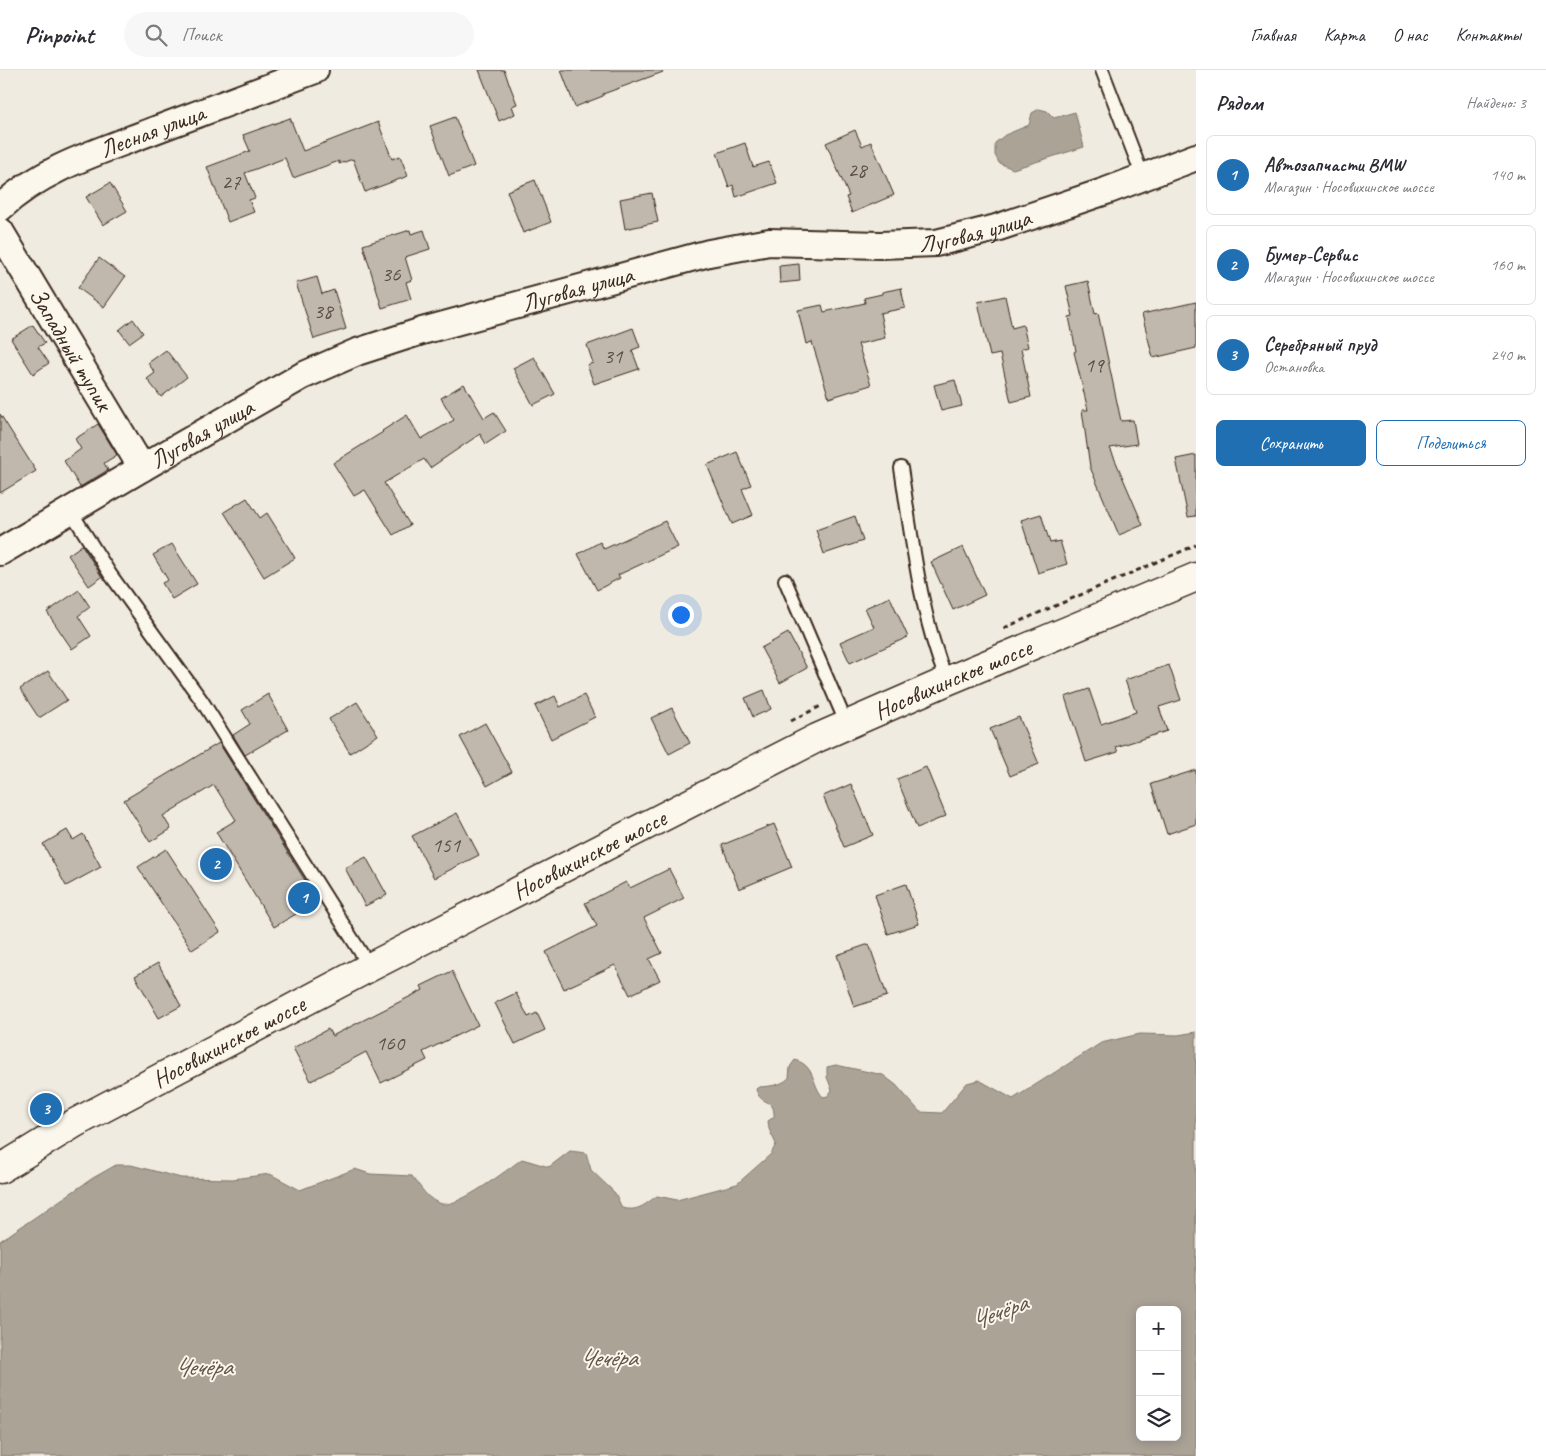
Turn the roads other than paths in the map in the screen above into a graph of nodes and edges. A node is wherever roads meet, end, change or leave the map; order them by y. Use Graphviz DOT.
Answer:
graph roads {
  1 [pos="315,70"];
  2 [pos="1102,70"];
  3 [pos="1196,157"];
  4 [pos="1143,177"];
  5 [pos="0,208"];
  6 [pos="0,231"];
  7 [pos="142,468"];
  8 [pos="901,468"];
  9 [pos="70,510"];
  10 [pos="0,552"];
  11 [pos="1196,577"];
  12 [pos="784,580"];
  13 [pos="947,681"];
  14 [pos="847,725"];
  15 [pos="370,968"];
  16 [pos="0,1169"];
  1 -- 5 [label="street, Лесная улица"];
  2 -- 4 [label="lane"];
  3 -- 4 [label="street, Луговая улица"];
  4 -- 7 [label="street, Луговая улица"];
  6 -- 7 [label="street, Западный тупик"];
  7 -- 9 [label="street, Луговая улица"];
  8 -- 13 [label="lane"];
  9 -- 10 [label="street, Луговая улица"];
  9 -- 15 [label="lane"];
  11 -- 13 [label="main road, Носовихинское шоссе"];
  12 -- 14 [label="lane"];
  13 -- 14 [label="main road, Носовихинское шоссе"];
  14 -- 15 [label="main road, Носовихинское шоссе"];
  15 -- 16 [label="main road, Носовихинское шоссе"];
}
